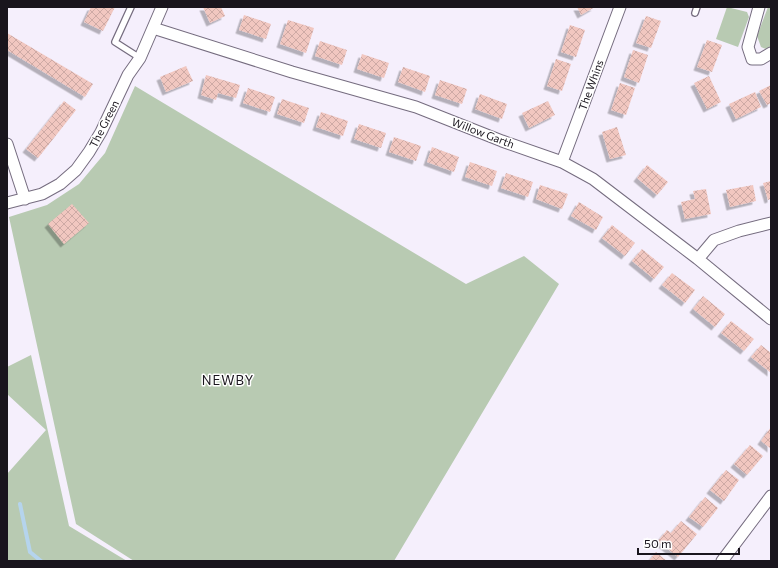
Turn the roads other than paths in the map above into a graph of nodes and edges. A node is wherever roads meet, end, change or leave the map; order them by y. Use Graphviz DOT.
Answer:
graph roads {
  1 [pos="131,7"];
  2 [pos="162,7"];
  3 [pos="620,7"];
  4 [pos="697,7"];
  5 [pos="759,7"];
  6 [pos="695,13"];
  7 [pos="153,28"];
  8 [pos="771,53"];
  9 [pos="140,58"];
  10 [pos="7,144"];
  11 [pos="562,162"];
  12 [pos="25,199"];
  13 [pos="7,203"];
  14 [pos="771,223"];
  15 [pos="698,259"];
  16 [pos="771,319"];
  17 [pos="771,496"];
  18 [pos="722,561"];
  1 -- 9 [label="lane"];
  2 -- 7 [label="street, The Green"];
  3 -- 11 [label="street, The Whins"];
  4 -- 6 [label="lane"];
  5 -- 8 [label="street"];
  7 -- 9 [label="street, The Green"];
  7 -- 11 [label="street, Willow Garth"];
  9 -- 12 [label="street, The Green"];
  10 -- 12 [label="street"];
  11 -- 15 [label="street, Willow Garth"];
  12 -- 13 [label="street, The Green"];
  14 -- 15 [label="street"];
  15 -- 16 [label="street, Willow Garth"];
  17 -- 18 [label="street"];
}
